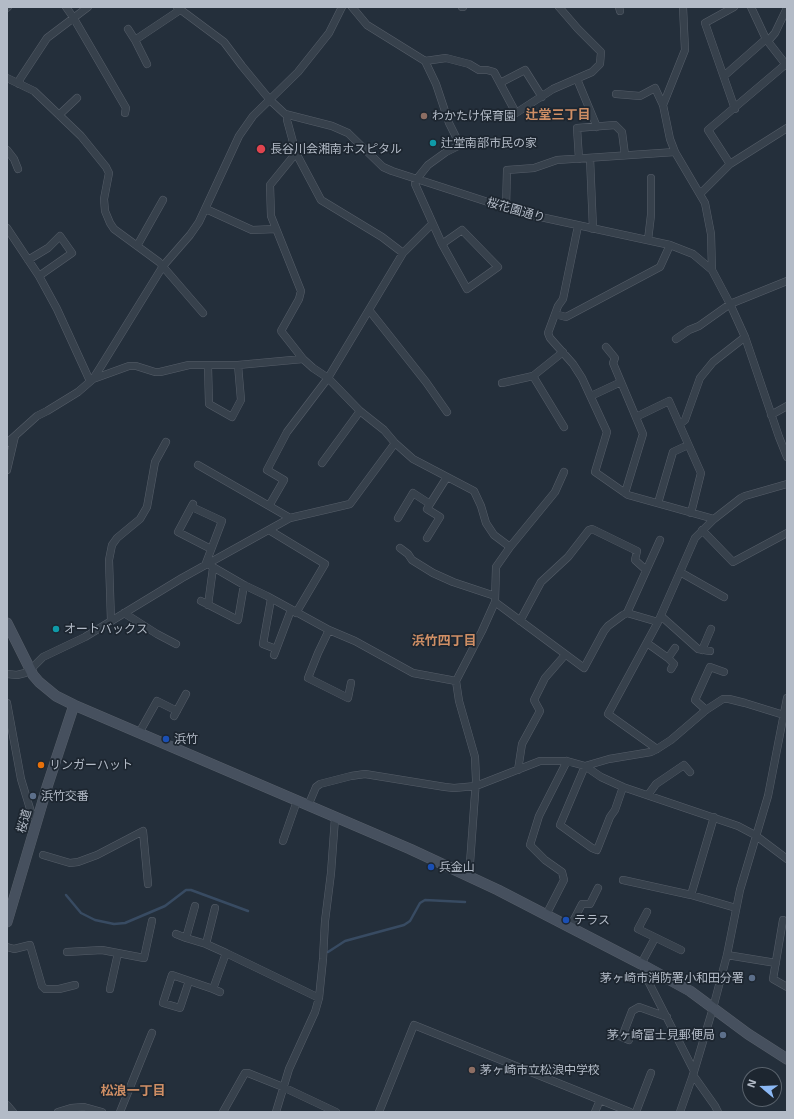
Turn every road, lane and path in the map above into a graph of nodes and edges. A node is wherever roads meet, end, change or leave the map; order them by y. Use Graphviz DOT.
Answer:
graph roads {
  1 [pos="66,7"];
  2 [pos="88,7"];
  3 [pos="342,7"];
  4 [pos="352,7"];
  5 [pos="559,7"];
  6 [pos="683,7"];
  7 [pos="734,7"];
  8 [pos="751,7"];
  9 [pos="787,8"];
  10 [pos="179,9"];
  11 [pos="73,17"];
  12 [pos="128,29"];
  13 [pos="135,40"];
  14 [pos="767,40"];
  15 [pos="424,61"];
  16 [pos="147,64"];
  17 [pos="787,65"];
  18 [pos="724,76"];
  19 [pos="7,78"];
  20 [pos="577,79"];
  21 [pos="500,83"];
  22 [pos="19,84"];
  23 [pos="616,94"];
  24 [pos="542,97"];
  25 [pos="77,98"];
  26 [pos="270,100"];
  27 [pos="663,105"];
  28 [pos="735,109"];
  29 [pos="126,113"];
  30 [pos="59,115"];
  31 [pos="288,116"];
  32 [pos="597,127"];
  33 [pos="787,128"];
  34 [pos="7,150"];
  35 [pos="675,152"];
  36 [pos="296,153"];
  37 [pos="625,155"];
  38 [pos="590,158"];
  39 [pos="578,159"];
  40 [pos="730,164"];
  41 [pos="18,169"];
  42 [pos="651,178"];
  43 [pos="416,180"];
  44 [pos="700,194"];
  45 [pos="163,200"];
  46 [pos="506,208"];
  47 [pos="206,209"];
  48 [pos="432,224"];
  49 [pos="578,226"];
  50 [pos="7,228"];
  51 [pos="276,229"];
  52 [pos="593,229"];
  53 [pos="648,240"];
  54 [pos="442,244"];
  55 [pos="670,245"];
  56 [pos="137,246"];
  57 [pos="403,253"];
  58 [pos="28,260"];
  59 [pos="163,266"];
  60 [pos="712,270"];
  61 [pos="39,276"];
  62 [pos="787,281"];
  63 [pos="730,304"];
  64 [pos="368,310"];
  65 [pos="203,313"];
  66 [pos="555,314"];
  67 [pos="745,337"];
  68 [pos="676,339"];
  69 [pos="606,347"];
  70 [pos="563,352"];
  71 [pos="303,359"];
  72 [pos="238,365"];
  73 [pos="208,366"];
  74 [pos="533,376"];
  75 [pos="328,378"];
  76 [pos="91,380"];
  77 [pos="621,382"];
  78 [pos="502,383"];
  79 [pos="591,396"];
  80 [pos="787,406"];
  81 [pos="360,411"];
  82 [pos="447,412"];
  83 [pos="771,415"];
  84 [pos="636,417"];
  85 [pos="680,424"];
  86 [pos="564,427"];
  87 [pos="16,434"];
  88 [pos="166,442"];
  89 [pos="7,443"];
  90 [pos="396,443"];
  91 [pos="688,445"];
  92 [pos="787,457"];
  93 [pos="326,462"];
  94 [pos="198,465"];
  95 [pos="7,470"];
  96 [pos="564,472"];
  97 [pos="447,477"];
  98 [pos="787,484"];
  99 [pos="625,493"];
  100 [pos="430,504"];
  101 [pos="658,504"];
  102 [pos="269,506"];
  103 [pos="691,513"];
  104 [pos="290,518"];
  105 [pos="398,518"];
  106 [pos="714,519"];
  107 [pos="270,530"];
  108 [pos="702,530"];
  109 [pos="787,533"];
  110 [pos="427,538"];
  111 [pos="660,540"];
  112 [pos="510,547"];
  113 [pos="400,548"];
  114 [pos="211,549"];
  115 [pos="206,564"];
  116 [pos="213,568"];
  117 [pos="646,570"];
  118 [pos="680,572"];
  119 [pos="244,585"];
  120 [pos="724,597"];
  121 [pos="271,599"];
  122 [pos="495,599"];
  123 [pos="201,601"];
  124 [pos="208,605"];
  125 [pos="293,611"];
  126 [pos="124,612"];
  127 [pos="627,613"];
  128 [pos="660,619"];
  129 [pos="111,621"];
  130 [pos="520,621"];
  131 [pos="7,623"];
  132 [pos="711,629"];
  133 [pos="329,630"];
  134 [pos="647,643"];
  135 [pos="176,644"];
  136 [pos="675,648"];
  137 [pos="702,650"];
  138 [pos="710,651"];
  139 [pos="565,655"];
  140 [pos="668,658"];
  141 [pos="671,669"];
  142 [pos="30,670"];
  143 [pos="724,672"];
  144 [pos="7,674"];
  145 [pos="456,681"];
  146 [pos="351,683"];
  147 [pos="186,694"];
  148 [pos="787,698"];
  149 [pos="7,703"];
  150 [pos="74,705"];
  151 [pos="706,710"];
  152 [pos="785,715"];
  153 [pos="139,733"];
  154 [pos="657,749"];
  155 [pos="567,761"];
  156 [pos="585,766"];
  157 [pos="518,770"];
  158 [pos="690,772"];
  159 [pos="476,786"];
  160 [pos="623,787"];
  161 [pos="648,795"];
  162 [pos="298,801"];
  163 [pos="308,806"];
  164 [pos="335,818"];
  165 [pos="714,818"];
  166 [pos="38,820"];
  167 [pos="756,835"];
  168 [pos="283,841"];
  169 [pos="42,855"];
  170 [pos="787,859"];
  171 [pos="469,876"];
  172 [pos="623,880"];
  173 [pos="148,884"];
  174 [pos="598,888"];
  175 [pos="691,895"];
  176 [pos="195,906"];
  177 [pos="215,908"];
  178 [pos="736,908"];
  179 [pos="647,912"];
  180 [pos="546,915"];
  181 [pos="783,920"];
  182 [pos="152,921"];
  183 [pos="7,922"];
  184 [pos="570,927"];
  185 [pos="176,934"];
  186 [pos="186,938"];
  187 [pos="655,938"];
  188 [pos="206,944"];
  189 [pos="7,947"];
  190 [pos="680,950"];
  191 [pos="67,952"];
  192 [pos="118,953"];
  193 [pos="226,953"];
  194 [pos="726,955"];
  195 [pos="776,963"];
  196 [pos="643,965"];
  197 [pos="189,981"];
  198 [pos="75,985"];
  199 [pos="787,987"];
  200 [pos="110,989"];
  201 [pos="213,989"];
  202 [pos="220,992"];
  203 [pos="319,998"];
  204 [pos="713,1008"];
  205 [pos="667,1017"];
  206 [pos="152,1033"];
  207 [pos="622,1037"];
  208 [pos="787,1059"];
  209 [pos="651,1073"];
  210 [pos="694,1073"];
  211 [pos="283,1087"];
  212 [pos="600,1100"];
  213 [pos="7,1105"];
  214 [pos="13,1112"];
  215 [pos="58,1112"];
  216 [pos="102,1112"];
  217 [pos="120,1112"];
  218 [pos="223,1112"];
  219 [pos="276,1112"];
  220 [pos="336,1112"];
  221 [pos="379,1112"];
  222 [pos="595,1112"];
  223 [pos="630,1112"];
  224 [pos="636,1112"];
  225 [pos="680,1112"];
  226 [pos="718,1112"];
  1 -- 11 [label="street"];
  2 -- 11 [label="street"];
  3 -- 26 [label="street"];
  4 -- 15 [label="street"];
  5 -- 20 [label="street"];
  6 -- 27 [label="street"];
  7 -- 18 [label="street"];
  8 -- 14 [label="street"];
  9 -- 14 [label="street"];
  10 -- 13 [label="street"];
  10 -- 26 [label="street, 桜花園通り"];
  11 -- 22 [label="street"];
  11 -- 29 [label="street"];
  12 -- 13 [label="street"];
  13 -- 16 [label="street"];
  14 -- 17 [label="street"];
  14 -- 18 [label="street"];
  15 -- 21 [label="street"];
  15 -- 43 [label="street"];
  17 -- 28 [label="street"];
  18 -- 28 [label="street"];
  19 -- 22 [label="street"];
  20 -- 24 [label="street"];
  20 -- 32 [label="street"];
  21 -- 24 [label="street"];
  21 -- 24 [label="street"];
  22 -- 30 [label="street"];
  23 -- 27 [label="street"];
  25 -- 30 [label="street"];
  26 -- 31 [label="street, 桜花園通り"];
  26 -- 47 [label="street"];
  27 -- 35 [label="street"];
  28 -- 40 [label="street"];
  30 -- 56 [label="street"];
  31 -- 36 [label="street"];
  31 -- 43 [label="street, 桜花園通り"];
  32 -- 37 [label="street"];
  32 -- 39 [label="street"];
  33 -- 40 [label="street"];
  34 -- 41 [label="street"];
  35 -- 37 [label="street"];
  35 -- 44 [label="street"];
  36 -- 51 [label="street"];
  36 -- 57 [label="street"];
  37 -- 38 [label="street"];
  38 -- 39 [label="street"];
  38 -- 52 [label="street"];
  39 -- 46 [label="street"];
  40 -- 44 [label="street"];
  42 -- 53 [label="street"];
  43 -- 46 [label="street, 桜花園通り"];
  43 -- 48 [label="street"];
  44 -- 60 [label="street"];
  45 -- 56 [label="street"];
  46 -- 49 [label="street, 桜花園通り"];
  47 -- 51 [label="street"];
  47 -- 59 [label="street"];
  48 -- 54 [label="street"];
  48 -- 57 [label="street"];
  49 -- 52 [label="street, 桜花園通り"];
  49 -- 66 [label="street"];
  50 -- 58 [label="street"];
  51 -- 71 [label="street"];
  52 -- 53 [label="street, 桜花園通り"];
  53 -- 55 [label="street, 桜花園通り"];
  54 -- 54 [label="street"];
  55 -- 60 [label="street, 桜花園通り"];
  55 -- 66 [label="street"];
  56 -- 59 [label="street"];
  57 -- 64 [label="street"];
  58 -- 61 [label="street"];
  58 -- 61 [label="street"];
  59 -- 65 [label="street"];
  59 -- 76 [label="street"];
  60 -- 63 [label="street, 桜花園通り"];
  61 -- 76 [label="street"];
  62 -- 63 [label="street"];
  63 -- 67 [label="street, 桜花園通り"];
  63 -- 68 [label="street"];
  64 -- 75 [label="street"];
  64 -- 82 [label="street"];
  66 -- 70 [label="street"];
  67 -- 83 [label="street, 桜花園通り"];
  67 -- 85 [label="street"];
  69 -- 77 [label="street"];
  70 -- 74 [label="street"];
  70 -- 79 [label="street"];
  71 -- 72 [label="street"];
  71 -- 75 [label="street"];
  72 -- 73 [label="street"];
  72 -- 73 [label="street"];
  73 -- 76 [label="street"];
  74 -- 78 [label="street"];
  74 -- 86 [label="street"];
  75 -- 81 [label="street"];
  75 -- 102 [label="street"];
  76 -- 87 [label="street"];
  77 -- 79 [label="street"];
  77 -- 84 [label="street"];
  79 -- 99 [label="street"];
  80 -- 83 [label="street"];
  81 -- 90 [label="street"];
  81 -- 93 [label="street"];
  83 -- 92 [label="street, 桜花園通り"];
  84 -- 85 [label="street"];
  84 -- 99 [label="street"];
  85 -- 91 [label="street"];
  87 -- 89 [label="street"];
  87 -- 95 [label="street"];
  88 -- 129 [label="street"];
  90 -- 97 [label="street"];
  90 -- 104 [label="street"];
  91 -- 101 [label="street"];
  91 -- 103 [label="street"];
  94 -- 102 [label="street"];
  96 -- 112 [label="street"];
  97 -- 100 [label="street"];
  97 -- 112 [label="street"];
  98 -- 106 [label="street"];
  99 -- 101 [label="street"];
  100 -- 105 [label="street"];
  100 -- 110 [label="street"];
  101 -- 103 [label="street"];
  102 -- 104 [label="street"];
  103 -- 106 [label="street"];
  104 -- 107 [label="street"];
  106 -- 108 [label="street"];
  107 -- 115 [label="street"];
  107 -- 125 [label="street"];
  108 -- 109 [label="street"];
  108 -- 118 [label="street"];
  111 -- 117 [label="street"];
  112 -- 122 [label="street"];
  113 -- 122 [label="street"];
  114 -- 114 [label="street"];
  114 -- 115 [label="street"];
  115 -- 116 [label="street"];
  115 -- 126 [label="street"];
  116 -- 119 [label="street"];
  116 -- 124 [label="street"];
  117 -- 127 [label="street"];
  117 -- 130 [label="street"];
  118 -- 120 [label="street"];
  118 -- 128 [label="street"];
  119 -- 121 [label="street"];
  119 -- 124 [label="street"];
  121 -- 125 [label="street"];
  121 -- 125 [label="street"];
  122 -- 130 [label="street"];
  122 -- 145 [label="street"];
  123 -- 124 [label="street"];
  125 -- 133 [label="street"];
  126 -- 129 [label="street"];
  126 -- 135 [label="street"];
  127 -- 128 [label="street"];
  127 -- 139 [label="street"];
  128 -- 134 [label="street"];
  128 -- 137 [label="street"];
  129 -- 142 [label="street"];
  130 -- 139 [label="street"];
  131 -- 142 [label="street"];
  132 -- 137 [label="street"];
  133 -- 145 [label="street"];
  133 -- 146 [label="street"];
  134 -- 140 [label="street"];
  134 -- 154 [label="street"];
  136 -- 140 [label="street"];
  137 -- 138 [label="street"];
  139 -- 157 [label="street"];
  140 -- 141 [label="street"];
  142 -- 144 [label="street"];
  142 -- 150 [label="street"];
  143 -- 151 [label="street"];
  145 -- 159 [label="street"];
  147 -- 153 [label="street"];
  148 -- 152 [label="street"];
  149 -- 166 [label="street"];
  150 -- 153 [label="street"];
  150 -- 166 [label="street, 桜道"];
  151 -- 152 [label="street"];
  151 -- 154 [label="street"];
  152 -- 167 [label="street"];
  153 -- 162 [label="street"];
  154 -- 156 [label="street"];
  155 -- 156 [label="street"];
  155 -- 157 [label="street"];
  155 -- 180 [label="street"];
  156 -- 160 [label="street"];
  156 -- 160 [label="street"];
  157 -- 159 [label="street"];
  158 -- 161 [label="street"];
  159 -- 163 [label="street"];
  159 -- 171 [label="street"];
  160 -- 161 [label="street"];
  161 -- 165 [label="street"];
  162 -- 163 [label="street"];
  162 -- 168 [label="street"];
  163 -- 164 [label="street"];
  164 -- 171 [label="street"];
  164 -- 203 [label="street"];
  165 -- 167 [label="street"];
  165 -- 175 [label="street"];
  166 -- 183 [label="street, 桜道"];
  167 -- 170 [label="street"];
  167 -- 178 [label="street"];
  169 -- 173 [label="street"];
  171 -- 180 [label="street"];
  172 -- 175 [label="street"];
  174 -- 184 [label="street"];
  175 -- 178 [label="street"];
  176 -- 186 [label="street"];
  177 -- 188 [label="street"];
  178 -- 194 [label="street"];
  179 -- 187 [label="street"];
  180 -- 184 [label="street"];
  181 -- 195 [label="street"];
  182 -- 192 [label="street"];
  184 -- 196 [label="street"];
  185 -- 186 [label="street"];
  186 -- 188 [label="street"];
  187 -- 190 [label="street"];
  187 -- 196 [label="street"];
  188 -- 193 [label="street"];
  189 -- 198 [label="street"];
  191 -- 192 [label="street"];
  192 -- 200 [label="street"];
  193 -- 201 [label="street"];
  193 -- 203 [label="street"];
  194 -- 195 [label="street"];
  194 -- 204 [label="street"];
  195 -- 199 [label="street"];
  196 -- 204 [label="street"];
  196 -- 205 [label="street"];
  197 -- 197 [label="street"];
  197 -- 201 [label="street"];
  201 -- 202 [label="street"];
  203 -- 211 [label="street"];
  204 -- 208 [label="street"];
  204 -- 210 [label="street"];
  205 -- 207 [label="street"];
  205 -- 210 [label="street"];
  206 -- 217 [label="street"];
  209 -- 224 [label="street"];
  210 -- 225 [label="street"];
  210 -- 226 [label="street"];
  211 -- 218 [label="street"];
  211 -- 219 [label="street"];
  211 -- 220 [label="street"];
  212 -- 221 [label="street"];
  212 -- 222 [label="street"];
  212 -- 223 [label="street"];
  213 -- 214 [label="street"];
  215 -- 216 [label="street"];
}
